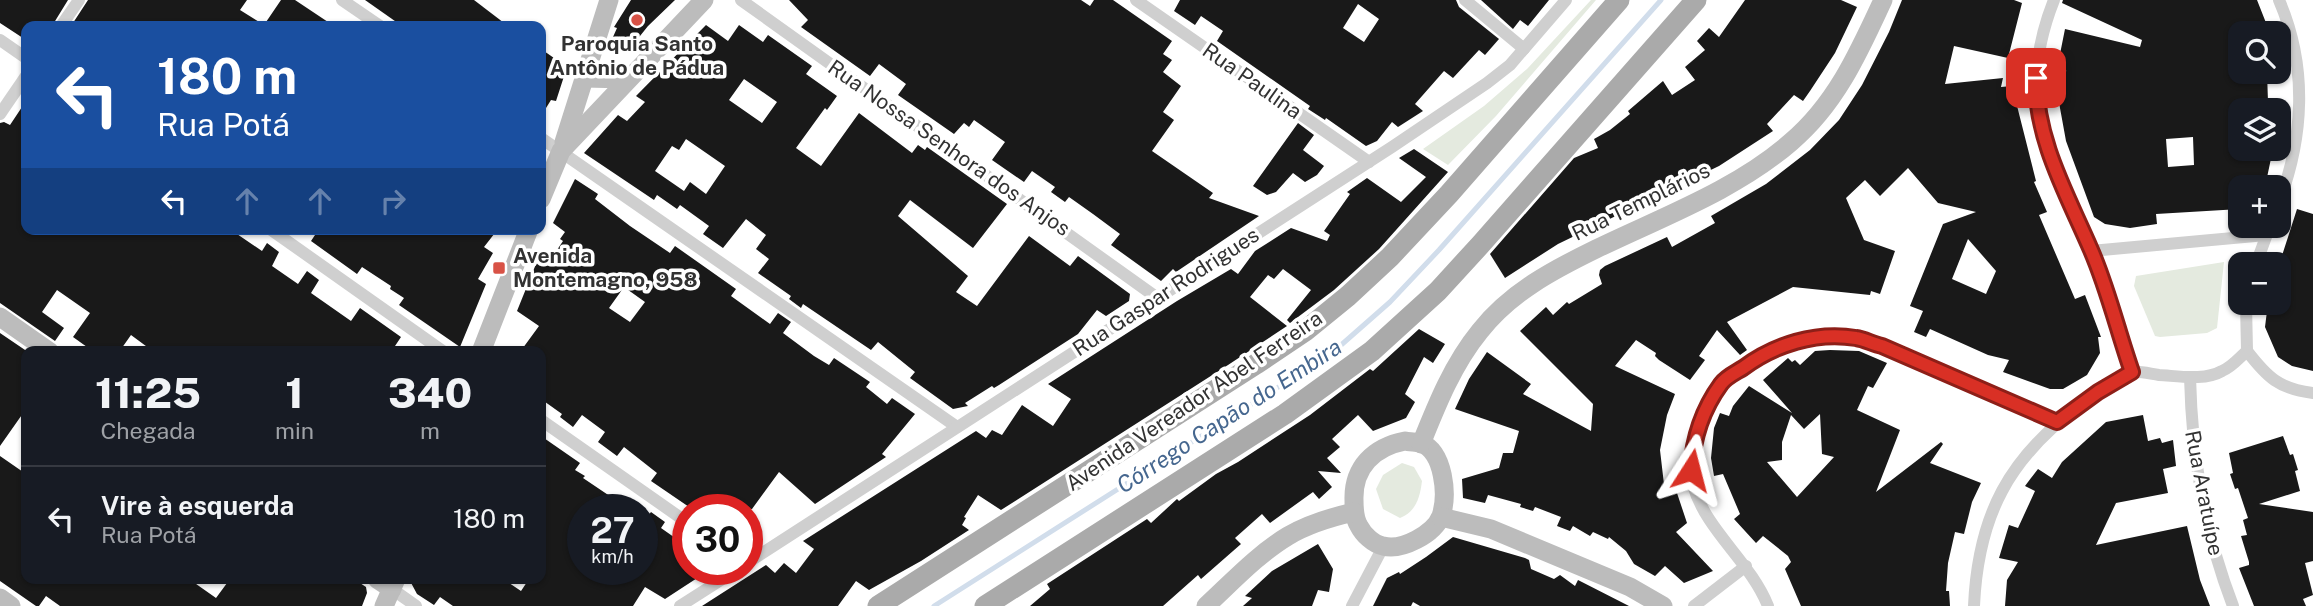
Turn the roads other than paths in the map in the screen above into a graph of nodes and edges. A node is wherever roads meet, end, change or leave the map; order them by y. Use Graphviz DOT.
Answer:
graph roads {
  1 [pos="79,0"];
  2 [pos="342,0"];
  3 [pos="608,0"];
  4 [pos="704,0"];
  5 [pos="741,0"];
  6 [pos="1136,0"];
  7 [pos="1465,0"];
  8 [pos="1566,0"];
  9 [pos="1619,0"];
  10 [pos="1696,0"];
  11 [pos="1883,0"];
  12 [pos="2054,0"];
  13 [pos="2279,0"];
  14 [pos="64,21"];
  15 [pos="373,21"];
  16 [pos="0,40"];
  17 [pos="1524,49"];
  18 [pos="21,55"];
  19 [pos="584,78"];
  20 [pos="628,79"];
  21 [pos="21,83"];
  22 [pos="0,114"];
  23 [pos="546,141"];
  24 [pos="561,151"];
  25 [pos="1369,162"];
  26 [pos="2288,175"];
  27 [pos="546,187"];
  28 [pos="278,235"];
  29 [pos="527,235"];
  30 [pos="2228,236"];
  31 [pos="2091,251"];
  32 [pos="1156,297"];
  33 [pos="2246,315"];
  34 [pos="0,317"];
  35 [pos="41,346"];
  36 [pos="436,346"];
  37 [pos="483,346"];
  38 [pos="2247,351"];
  39 [pos="2132,372"];
  40 [pos="2190,377"];
  41 [pos="2313,393"];
  42 [pos="2057,422"];
  43 [pos="546,424"];
  44 [pos="957,427"];
  45 [pos="1421,444"];
  46 [pos="672,512"];
  47 [pos="1354,512"];
  48 [pos="1441,517"];
  49 [pos="1383,547"];
  50 [pos="763,553"];
  51 [pos="1746,566"];
  52 [pos="713,585"];
  53 [pos="387,588"];
  54 [pos="0,598"];
  55 [pos="11,606"];
  56 [pos="416,606"];
  57 [pos="681,606"];
  58 [pos="878,606"];
  59 [pos="985,606"];
  60 [pos="1206,606"];
  61 [pos="1352,606"];
  62 [pos="1664,606"];
  63 [pos="1694,606"];
  64 [pos="1768,606"];
  65 [pos="1974,606"];
  66 [pos="2233,606"];
  1 -- 14 [label="street"];
  2 -- 15 [label="street"];
  3 -- 19 [label="street"];
  4 -- 20 [label="street"];
  5 -- 32 [label="street, Rua Nossa Senhora dos Anjos"];
  6 -- 25 [label="street, Rua Paulina"];
  7 -- 17 [label="street"];
  8 -- 17 [label="street, Rua Gaspar Rodrigues"];
  9 -- 58 [label="main road, Avenida Vereador Abel Ferreira"];
  10 -- 59 [label="main road"];
  11 -- 45 [label="street, Rua Templários"];
  12 -- 31 [label="street"];
  13 -- 26 [label="street"];
  16 -- 18 [label="street"];
  17 -- 25 [label="street, Rua Gaspar Rodrigues"];
  19 -- 20 [label="street"];
  19 -- 24 [label="street"];
  20 -- 24 [label="street"];
  21 -- 22 [label="street"];
  23 -- 24 [label="street"];
  24 -- 27 [label="street"];
  24 -- 44 [label="street"];
  25 -- 32 [label="street, Rua Gaspar Rodrigues"];
  28 -- 36 [label="street"];
  29 -- 37 [label="street"];
  30 -- 31 [label="street"];
  31 -- 39 [label="street"];
  32 -- 44 [label="street, Rua Gaspar Rodrigues"];
  33 -- 38 [label="street"];
  34 -- 35 [label="street"];
  38 -- 40 [label="street"];
  38 -- 41 [label="street"];
  39 -- 40 [label="street"];
  39 -- 42 [label="street"];
  40 -- 66 [label="street, Rua Aratuípe"];
  42 -- 51 [label="street"];
  42 -- 65 [label="street"];
  43 -- 46 [label="street"];
  44 -- 50 [label="street, Rua Gaspar Rodrigues"];
  45 -- 47 [label="street"];
  45 -- 48 [label="street"];
  47 -- 49 [label="street"];
  47 -- 60 [label="street"];
  48 -- 49 [label="street"];
  48 -- 62 [label="street"];
  49 -- 61 [label="street"];
  51 -- 63 [label="street"];
  51 -- 64 [label="street"];
  52 -- 57 [label="street"];
  53 -- 56 [label="street"];
  54 -- 55 [label="street"];
}
